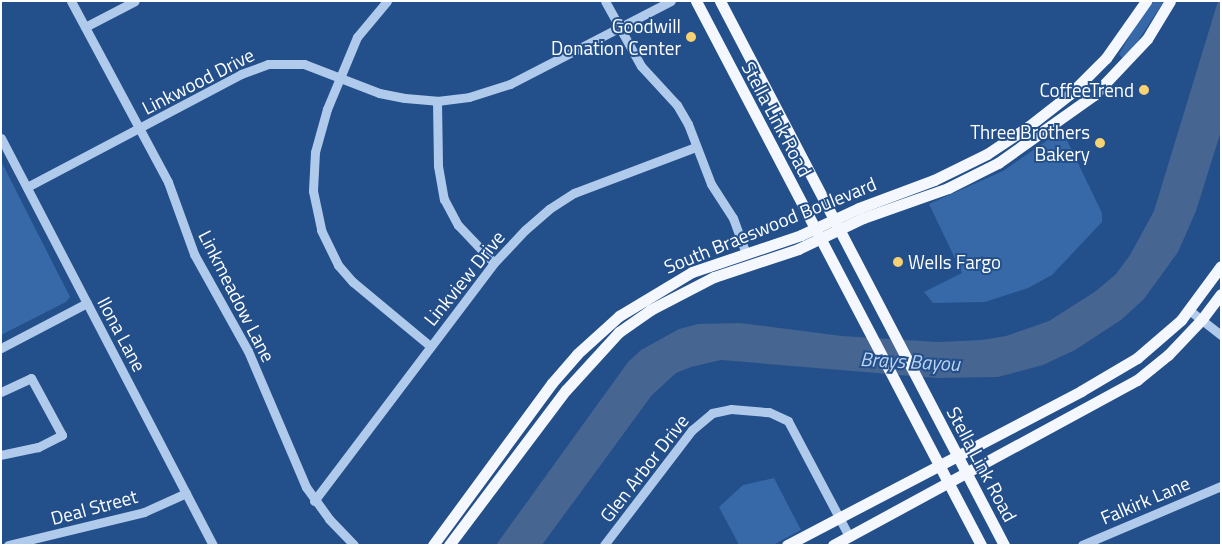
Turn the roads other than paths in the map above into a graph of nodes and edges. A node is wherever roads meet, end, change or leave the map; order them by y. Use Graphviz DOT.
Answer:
graph roads {
  1 [pos="71,1"];
  2 [pos="135,1"];
  3 [pos="387,1"];
  4 [pos="605,1"];
  5 [pos="671,1"];
  6 [pos="696,1"];
  7 [pos="720,1"];
  8 [pos="1146,1"];
  9 [pos="1170,1"];
  10 [pos="85,27"];
  11 [pos="620,28"];
  12 [pos="748,56"];
  13 [pos="1106,58"];
  14 [pos="730,66"];
  15 [pos="1120,70"];
  16 [pos="340,78"];
  17 [pos="436,101"];
  18 [pos="141,129"];
  19 [pos="1,138"];
  20 [pos="1008,140"];
  21 [pos="696,147"];
  22 [pos="1015,152"];
  23 [pos="27,187"];
  24 [pos="909,196"];
  25 [pos="836,225"];
  26 [pos="818,234"];
  27 [pos="746,253"];
  28 [pos="494,262"];
  29 [pos="1221,266"];
  30 [pos="1221,294"];
  31 [pos="87,303"];
  32 [pos="1189,310"];
  33 [pos="1202,319"];
  34 [pos="1221,335"];
  35 [pos="430,346"];
  36 [pos="1,348"];
  37 [pos="1082,391"];
  38 [pos="1,392"];
  39 [pos="1090,408"];
  40 [pos="1,455"];
  41 [pos="958,456"];
  42 [pos="939,467"];
  43 [pos="967,475"];
  44 [pos="948,484"];
  45 [pos="1221,486"];
  46 [pos="186,493"];
  47 [pos="314,501"];
  48 [pos="840,518"];
  49 [pos="849,536"];
  50 [pos="8,545"];
  51 [pos="213,545"];
  52 [pos="354,545"];
  53 [pos="433,545"];
  54 [pos="449,545"];
  55 [pos="604,545"];
  56 [pos="787,545"];
  57 [pos="833,545"];
  58 [pos="980,545"];
  59 [pos="1004,545"];
  60 [pos="1082,545"];
  1 -- 10 [label="street, Linkmeadow Lane"];
  2 -- 10 [label="street"];
  3 -- 16 [label="street"];
  4 -- 11 [label="street"];
  5 -- 11 [label="street, Linkwood Drive"];
  6 -- 14 [label="main road, Stella Link Road"];
  7 -- 12 [label="main road, Stella Link Road"];
  8 -- 13 [label="main road, South Braeswood Boulevard"];
  9 -- 15 [label="main road, South Braeswood Boulevard"];
  10 -- 18 [label="street, Linkmeadow Lane"];
  11 -- 17 [label="street, Linkwood Drive"];
  11 -- 21 [label="street"];
  12 -- 14 [label="main road"];
  12 -- 25 [label="main road, Stella Link Road"];
  13 -- 15 [label="main road"];
  13 -- 20 [label="main road, South Braeswood Boulevard"];
  14 -- 26 [label="main road, Stella Link Road"];
  15 -- 22 [label="main road, South Braeswood Boulevard"];
  16 -- 17 [label="street, Linkwood Drive"];
  16 -- 18 [label="street, Linkwood Drive"];
  16 -- 35 [label="street"];
  17 -- 28 [label="street"];
  18 -- 23 [label="street, Linkwood Drive"];
  18 -- 47 [label="street, Linkmeadow Lane"];
  19 -- 23 [label="street, Ilona Lane"];
  20 -- 22 [label="main road"];
  20 -- 24 [label="main road, South Braeswood Boulevard"];
  21 -- 27 [label="street"];
  21 -- 28 [label="street, Linkview Drive"];
  22 -- 24 [label="main road, South Braeswood Boulevard"];
  23 -- 31 [label="street, Ilona Lane"];
  24 -- 25 [label="main road, South Braeswood Boulevard"];
  25 -- 26 [label="main road, South Braeswood Boulevard"];
  25 -- 41 [label="main road, Stella Link Road"];
  26 -- 27 [label="main road, South Braeswood Boulevard"];
  26 -- 42 [label="main road, Stella Link Road"];
  26 -- 54 [label="main road, South Braeswood Boulevard"];
  27 -- 53 [label="main road, South Braeswood Boulevard"];
  28 -- 35 [label="street, Linkview Drive"];
  29 -- 32 [label="main road"];
  30 -- 33 [label="main road"];
  31 -- 36 [label="street"];
  31 -- 46 [label="street, Ilona Lane"];
  32 -- 33 [label="street"];
  32 -- 37 [label="main road"];
  33 -- 34 [label="street"];
  33 -- 39 [label="main road"];
  35 -- 47 [label="street, Linkview Drive"];
  37 -- 39 [label="main road"];
  37 -- 41 [label="main road"];
  38 -- 40 [label="street"];
  39 -- 43 [label="main road"];
  41 -- 42 [label="main road"];
  41 -- 43 [label="main road, Stella Link Road"];
  42 -- 44 [label="main road, Stella Link Road"];
  42 -- 48 [label="main road"];
  43 -- 44 [label="main road"];
  43 -- 59 [label="main road, Stella Link Road"];
  44 -- 49 [label="main road"];
  44 -- 58 [label="main road, Stella Link Road"];
  45 -- 60 [label="street, Falkirk Lane"];
  46 -- 50 [label="street, Deal Street"];
  46 -- 51 [label="street, Ilona Lane"];
  47 -- 52 [label="street, Linkmeadow Lane"];
  48 -- 49 [label="street, Glen Arbor Drive"];
  48 -- 55 [label="street, Glen Arbor Drive"];
  48 -- 56 [label="main road"];
  49 -- 57 [label="main road"];
}
